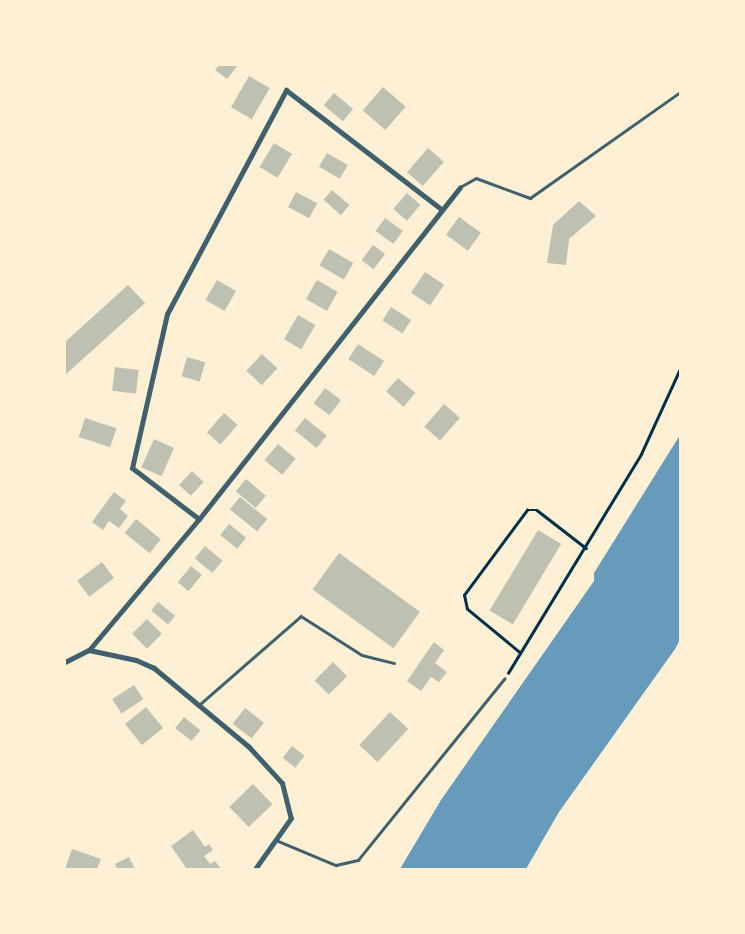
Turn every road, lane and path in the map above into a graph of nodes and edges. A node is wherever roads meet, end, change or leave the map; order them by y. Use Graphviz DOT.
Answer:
graph roads {
  1 [pos="680,92"];
  2 [pos="460,187"];
  3 [pos="442,209"];
  4 [pos="680,369"];
  5 [pos="199,519"];
  6 [pos="586,548"];
  7 [pos="89,650"];
  8 [pos="519,652"];
  9 [pos="65,662"];
  10 [pos="394,663"];
  11 [pos="505,679"];
  12 [pos="199,705"];
  13 [pos="278,841"];
  14 [pos="335,865"];
  15 [pos="255,869"];
  16 [pos="332,869"];
  1 -- 2 [label="lane"];
  2 -- 3 [label="street"];
  3 -- 5 [label="street"];
  3 -- 5 [label="street"];
  4 -- 6 [label="path"];
  5 -- 7 [label="street"];
  6 -- 8 [label="path"];
  6 -- 8 [label="path"];
  7 -- 9 [label="street"];
  7 -- 12 [label="street"];
  8 -- 11 [label="path"];
  10 -- 12 [label="lane"];
  11 -- 14 [label="lane"];
  12 -- 13 [label="street"];
  13 -- 14 [label="lane"];
  13 -- 15 [label="street"];
  14 -- 16 [label="lane"];
}
